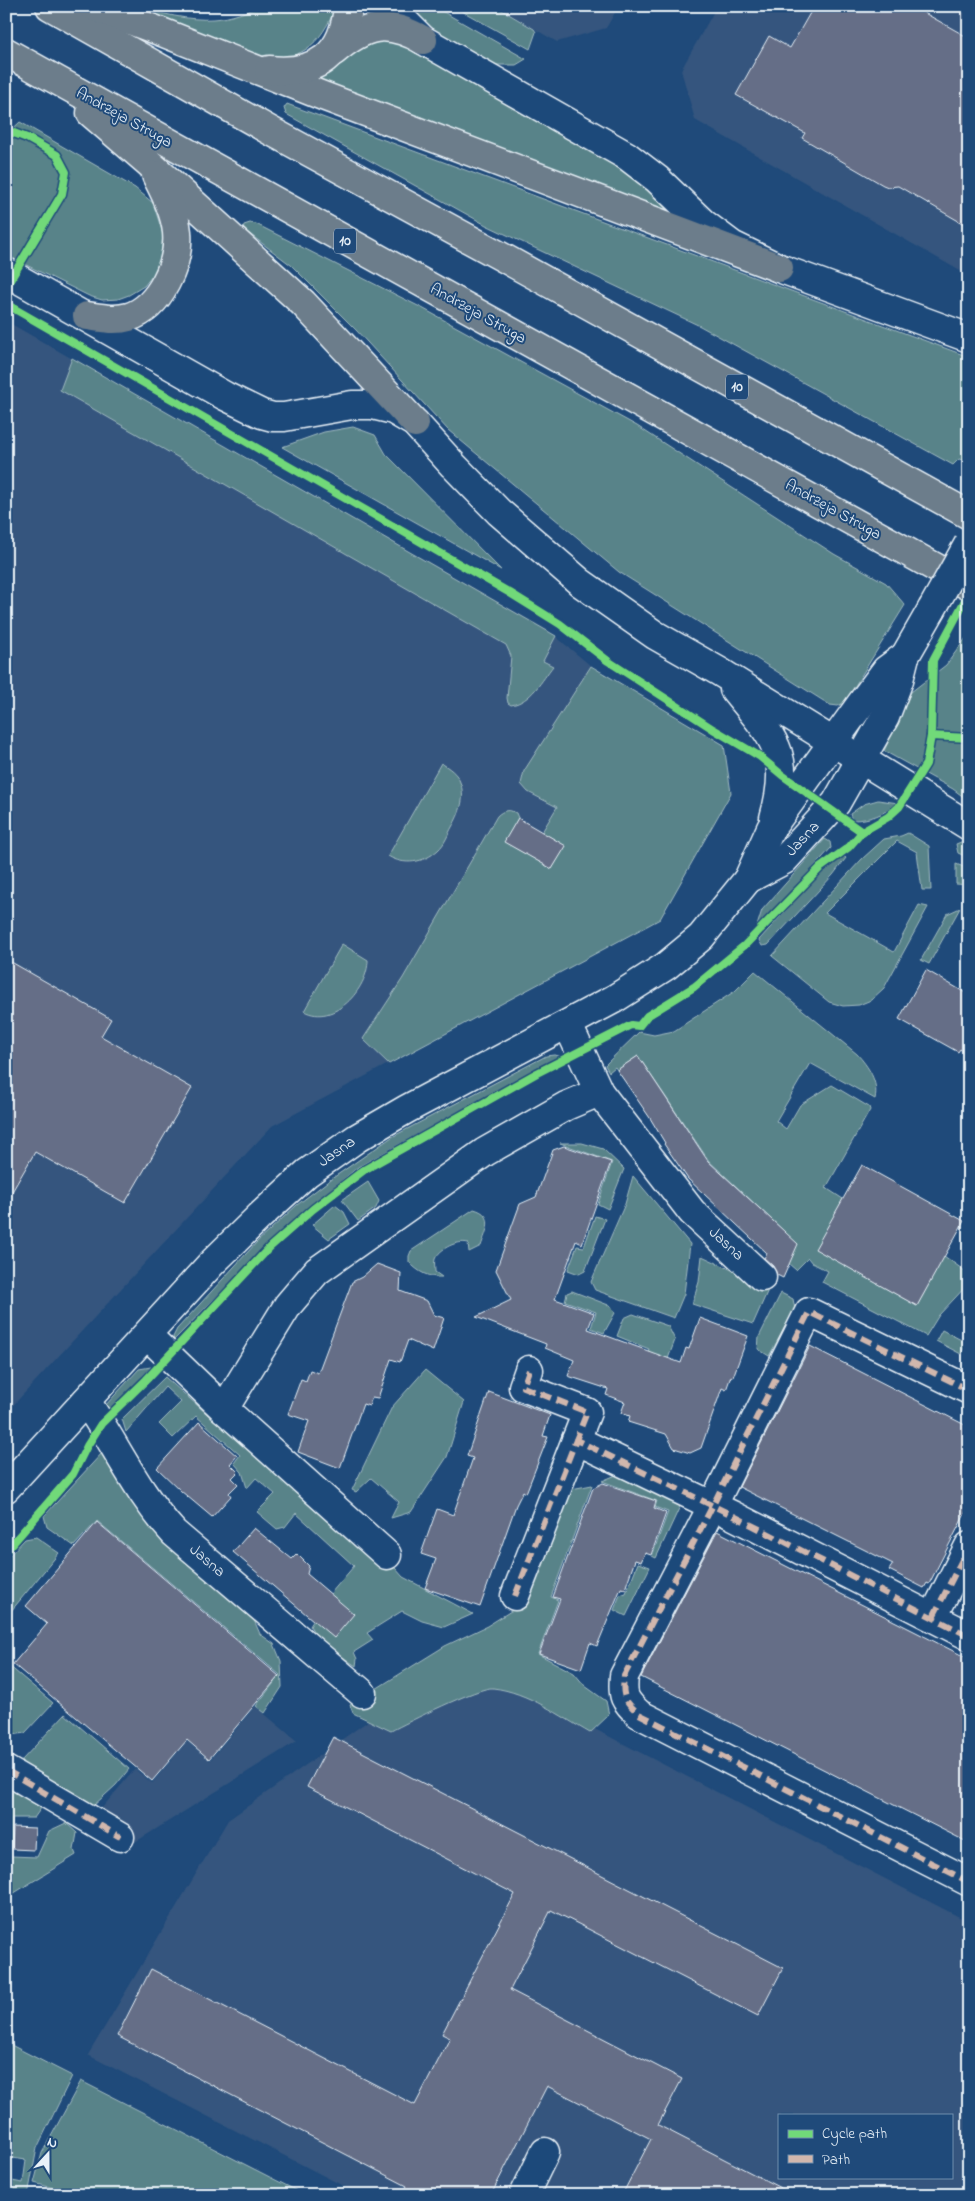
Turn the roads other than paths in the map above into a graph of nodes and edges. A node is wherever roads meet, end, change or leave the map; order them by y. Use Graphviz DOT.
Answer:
graph roads {
  1 [pos="50,6"];
  2 [pos="92,6"];
  3 [pos="348,6"];
  4 [pos="392,6"];
  5 [pos="424,40"];
  6 [pos="334,51"];
  7 [pos="6,52"];
  8 [pos="243,65"];
  9 [pos="44,72"];
  10 [pos="149,163"];
  11 [pos="779,268"];
  12 [pos="6,272"];
  13 [pos="87,316"];
  14 [pos="969,338"];
  15 [pos="415,423"];
  16 [pos="969,515"];
  17 [pos="969,543"];
  18 [pos="904,549"];
  19 [pos="969,586"];
  20 [pos="969,592"];
  21 [pos="905,656"];
  22 [pos="720,672"];
  23 [pos="834,744"];
  24 [pos="861,760"];
  25 [pos="969,826"];
  26 [pos="772,828"];
  27 [pos="748,879"];
  28 [pos="568,1024"];
  29 [pos="599,1092"];
  30 [pos="762,1277"];
  31 [pos="147,1335"];
  32 [pos="529,1370"];
  33 [pos="969,1390"];
  34 [pos="86,1401"];
  35 [pos="224,1409"];
  36 [pos="576,1440"];
  37 [pos="6,1488"];
  38 [pos="713,1505"];
  39 [pos="969,1546"];
  40 [pos="387,1555"];
  41 [pos="515,1596"];
  42 [pos="933,1617"];
  43 [pos="969,1636"];
  44 [pos="362,1693"];
  45 [pos="6,1770"];
  46 [pos="120,1837"];
  47 [pos="969,1882"];
  48 [pos="545,2152"];
  49 [pos="524,2195"];
  1 -- 16 [label="main road, 10"];
  2 -- 8 [label="main road"];
  3 -- 6 [label="main road"];
  4 -- 5 [label="street"];
  5 -- 6 [label="main road"];
  5 -- 11 [label="street"];
  6 -- 8 [label="main road"];
  7 -- 9 [label="main road, Andrzeja Struga / 10"];
  8 -- 11 [label="main road"];
  9 -- 10 [label="main road"];
  9 -- 18 [label="main road, Andrzeja Struga / 10"];
  10 -- 13 [label="main road"];
  10 -- 15 [label="main road"];
  11 -- 14 [label="street"];
  12 -- 13 [label="street"];
  13 -- 15 [label="street"];
  15 -- 22 [label="street"];
  17 -- 21 [label="street, bridge"];
  18 -- 19 [label="main road, Andrzeja Struga / 10"];
  18 -- 20 [label="main road"];
  21 -- 23 [label="street"];
  21 -- 24 [label="street"];
  22 -- 23 [label="street"];
  22 -- 26 [label="street"];
  23 -- 24 [label="street"];
  23 -- 26 [label="street, Jasna"];
  24 -- 25 [label="street"];
  24 -- 27 [label="street, Jasna"];
  26 -- 27 [label="street, Jasna"];
  27 -- 28 [label="street, Jasna"];
  28 -- 29 [label="street, Jasna"];
  28 -- 31 [label="street, Jasna"];
  29 -- 30 [label="street, Jasna"];
  29 -- 35 [label="street"];
  31 -- 34 [label="street, Jasna"];
  31 -- 35 [label="street"];
  32 -- 36 [label="street"];
  33 -- 38 [label="street"];
  34 -- 37 [label="street, Jasna"];
  34 -- 44 [label="street, Jasna"];
  35 -- 40 [label="street"];
  36 -- 38 [label="street"];
  36 -- 41 [label="street"];
  38 -- 42 [label="street"];
  38 -- 47 [label="street"];
  39 -- 42 [label="street"];
  42 -- 43 [label="street"];
  45 -- 46 [label="street"];
  48 -- 49 [label="street"];
}
